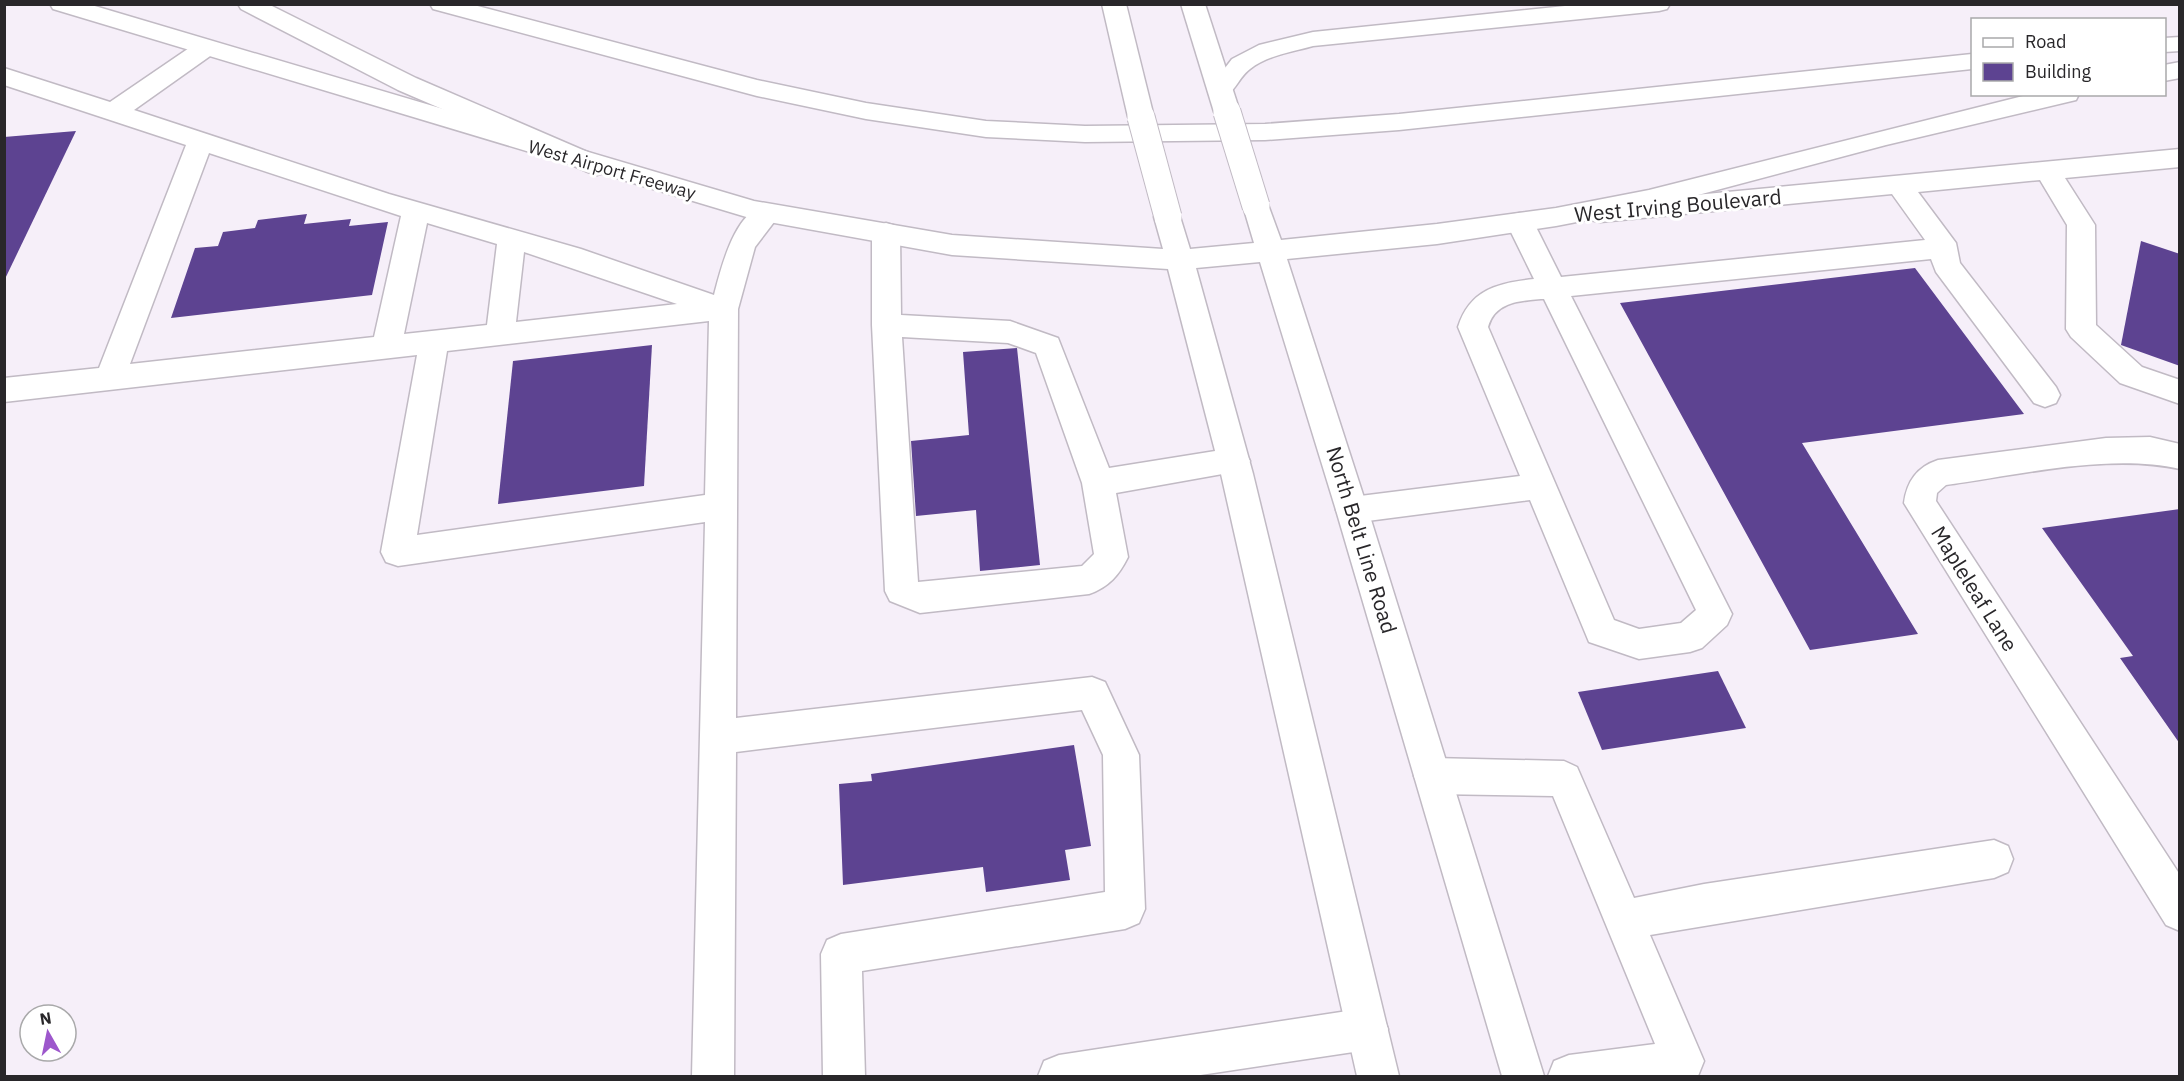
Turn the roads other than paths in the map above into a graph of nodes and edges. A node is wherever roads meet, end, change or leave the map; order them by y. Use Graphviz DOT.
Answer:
graph roads {
  1 [pos="61,4"];
  2 [pos="249,4"];
  3 [pos="441,4"];
  4 [pos="1114,4"];
  5 [pos="1193,4"];
  6 [pos="1659,4"];
  7 [pos="204,49"];
  8 [pos="1971,62"];
  9 [pos="4,76"];
  10 [pos="2059,96"];
  11 [pos="1224,101"];
  12 [pos="115,111"];
  13 [pos="201,139"];
  14 [pos="2180,158"];
  15 [pos="597,166"];
  16 [pos="2048,171"];
  17 [pos="1899,185"];
  18 [pos="416,210"];
  19 [pos="767,213"];
  20 [pos="1556,217"];
  21 [pos="1520,222"];
  22 [pos="886,233"];
  23 [pos="512,238"];
  24 [pos="1943,248"];
  25 [pos="1270,249"];
  26 [pos="1178,260"];
  27 [pos="1553,288"];
  28 [pos="724,309"];
  29 [pos="887,325"];
  30 [pos="500,334"];
  31 [pos="434,342"];
  32 [pos="387,347"];
  33 [pos="110,378"];
  34 [pos="4,390"];
  35 [pos="2180,392"];
  36 [pos="2045,395"];
  37 [pos="2180,457"];
  38 [pos="1233,461"];
  39 [pos="1098,483"];
  40 [pos="1540,486"];
  41 [pos="721,506"];
  42 [pos="1352,510"];
  43 [pos="718,737"];
  44 [pos="1433,776"];
  45 [pos="1994,860"];
  46 [pos="2180,911"];
  47 [pos="1623,920"];
  48 [pos="1367,1029"];
  49 [pos="1167,1068"];
  50 [pos="713,1077"];
  51 [pos="844,1077"];
  52 [pos="1059,1077"];
  53 [pos="1378,1077"];
  54 [pos="1523,1077"];
  55 [pos="1569,1077"];
  1 -- 7 [label="main road, West Airport Freeway"];
  2 -- 15 [label="main road"];
  3 -- 8 [label="main road"];
  4 -- 26 [label="main road, bridge"];
  5 -- 11 [label="main road, North Belt Line Road"];
  6 -- 11 [label="main road"];
  7 -- 12 [label="main road"];
  7 -- 15 [label="main road, West Airport Freeway"];
  9 -- 12 [label="main road"];
  10 -- 20 [label="main road"];
  11 -- 25 [label="main road, North Belt Line Road, bridge"];
  12 -- 13 [label="main road"];
  13 -- 18 [label="main road"];
  13 -- 33 [label="main road"];
  14 -- 16 [label="main road, West Irving Boulevard"];
  15 -- 19 [label="main road, West Airport Freeway"];
  16 -- 17 [label="main road, West Irving Boulevard"];
  16 -- 35 [label="main road"];
  17 -- 20 [label="main road, West Irving Boulevard"];
  17 -- 24 [label="main road"];
  18 -- 23 [label="main road"];
  18 -- 32 [label="main road"];
  19 -- 22 [label="main road, West Airport Freeway"];
  19 -- 28 [label="main road"];
  20 -- 21 [label="main road, West Irving Boulevard"];
  21 -- 25 [label="main road, West Irving Boulevard"];
  21 -- 27 [label="main road"];
  22 -- 26 [label="main road, West Airport Freeway"];
  22 -- 29 [label="main road"];
  23 -- 28 [label="main road"];
  23 -- 30 [label="main road"];
  24 -- 27 [label="main road"];
  24 -- 36 [label="main road"];
  25 -- 26 [label="main road, West Irving Boulevard"];
  25 -- 42 [label="main road, North Belt Line Road"];
  26 -- 38 [label="main road"];
  27 -- 40 [label="main road"];
  27 -- 40 [label="main road"];
  28 -- 30 [label="main road"];
  28 -- 41 [label="main road"];
  29 -- 39 [label="main road"];
  29 -- 39 [label="main road"];
  30 -- 31 [label="main road"];
  31 -- 32 [label="main road"];
  31 -- 41 [label="main road"];
  32 -- 33 [label="main road"];
  33 -- 34 [label="main road"];
  37 -- 46 [label="main road, Mapleleaf Lane"];
  38 -- 39 [label="main road"];
  38 -- 48 [label="main road"];
  40 -- 42 [label="main road"];
  41 -- 43 [label="main road"];
  42 -- 44 [label="main road, North Belt Line Road"];
  43 -- 50 [label="main road"];
  43 -- 51 [label="main road"];
  44 -- 47 [label="main road"];
  44 -- 54 [label="main road, North Belt Line Road"];
  45 -- 47 [label="main road"];
  47 -- 55 [label="main road"];
  48 -- 49 [label="main road"];
  48 -- 53 [label="main road"];
  49 -- 52 [label="main road"];
}
